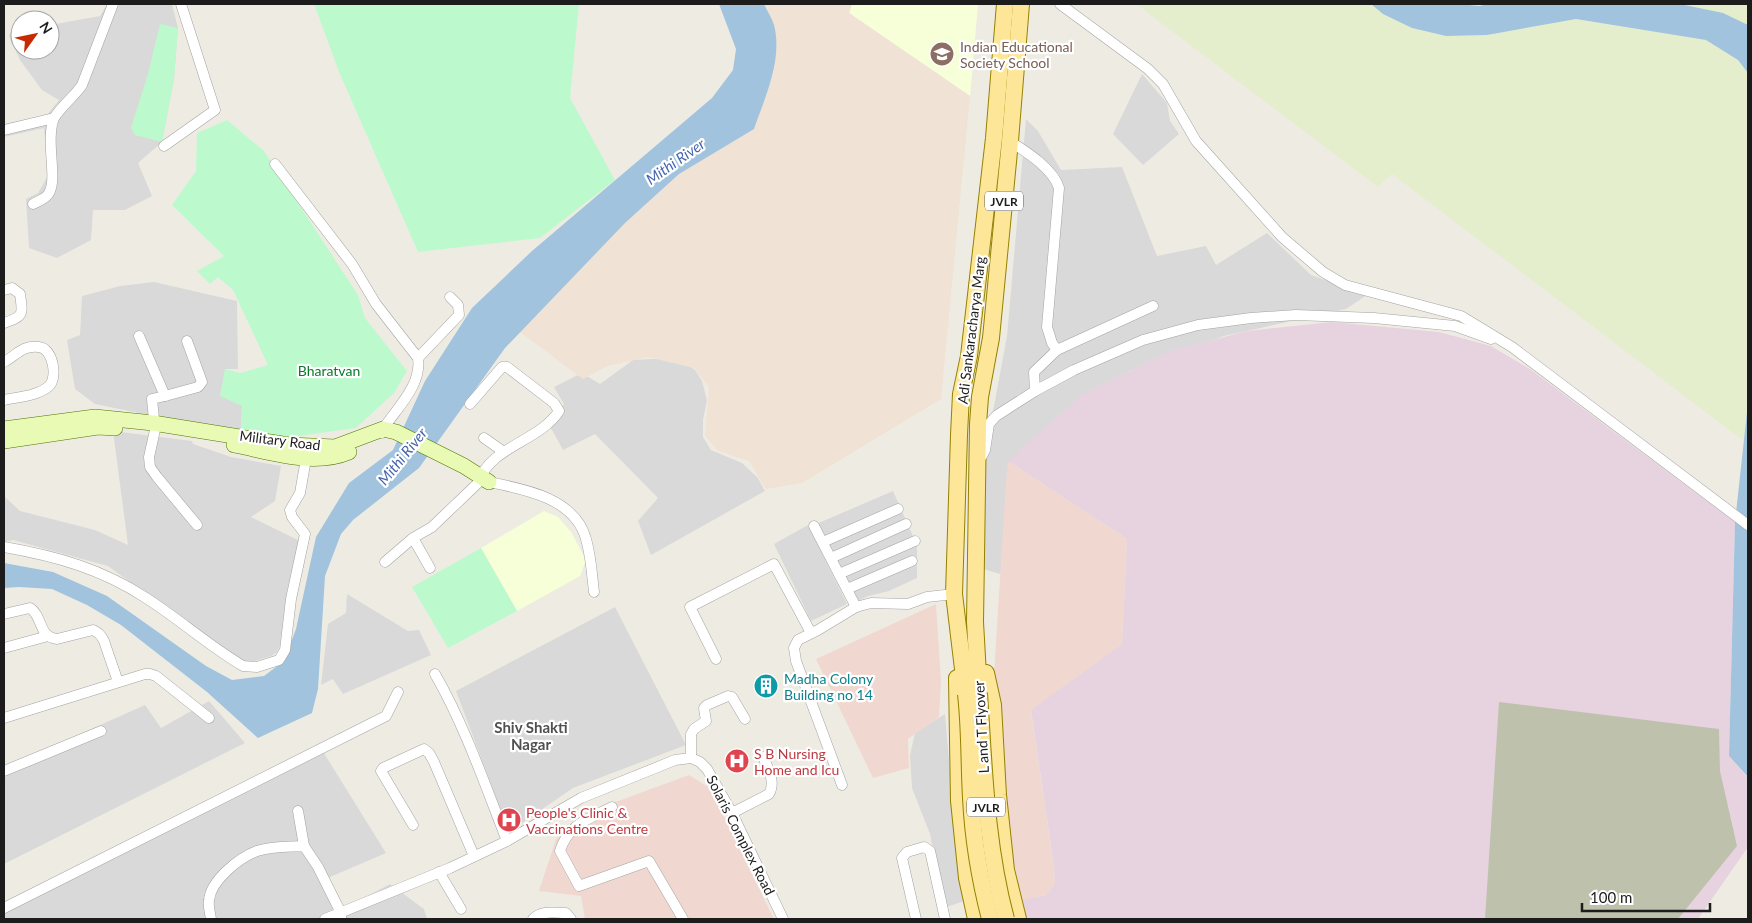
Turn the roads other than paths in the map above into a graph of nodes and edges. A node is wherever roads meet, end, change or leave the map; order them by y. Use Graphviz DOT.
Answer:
graph roads {
  1 [pos="113,4"];
  2 [pos="181,4"];
  3 [pos="1005,4"];
  4 [pos="1021,4"];
  5 [pos="1060,4"];
  6 [pos="54,118"];
  7 [pos="4,130"];
  8 [pos="994,133"];
  9 [pos="1010,141"];
  10 [pos="164,146"];
  11 [pos="275,164"];
  12 [pos="33,204"];
  13 [pos="4,290"];
  14 [pos="450,297"];
  15 [pos="1153,306"];
  16 [pos="4,323"];
  17 [pos="138,336"];
  18 [pos="188,341"];
  19 [pos="1512,347"];
  20 [pos="1057,350"];
  21 [pos="418,358"];
  22 [pos="4,362"];
  23 [pos="1035,391"];
  24 [pos="165,396"];
  25 [pos="4,400"];
  26 [pos="470,404"];
  27 [pos="154,427"];
  28 [pos="202,434"];
  29 [pos="388,434"];
  30 [pos="6,435"];
  31 [pos="484,438"];
  32 [pos="504,452"];
  33 [pos="306,459"];
  34 [pos="977,466"];
  35 [pos="482,480"];
  36 [pos="898,509"];
  37 [pos="197,524"];
  38 [pos="906,524"];
  39 [pos="1748,525"];
  40 [pos="814,526"];
  41 [pos="413,538"];
  42 [pos="915,541"];
  43 [pos="822,542"];
  44 [pos="4,548"];
  45 [pos="830,558"];
  46 [pos="912,561"];
  47 [pos="385,562"];
  48 [pos="430,568"];
  49 [pos="839,574"];
  50 [pos="847,589"];
  51 [pos="594,592"];
  52 [pos="954,594"];
  53 [pos="856,607"];
  54 [pos="4,614"];
  55 [pos="975,622"];
  56 [pos="811,633"];
  57 [pos="48,636"];
  58 [pos="4,648"];
  59 [pos="962,656"];
  60 [pos="716,659"];
  61 [pos="435,674"];
  62 [pos="118,682"];
  63 [pos="398,692"];
  64 [pos="973,694"];
  65 [pos="4,718"];
  66 [pos="210,718"];
  67 [pos="745,719"];
  68 [pos="101,731"];
  69 [pos="763,757"];
  70 [pos="691,758"];
  71 [pos="4,771"];
  72 [pos="842,786"];
  73 [pos="612,807"];
  74 [pos="298,812"];
  75 [pos="732,813"];
  76 [pos="413,825"];
  77 [pos="507,841"];
  78 [pos="304,846"];
  79 [pos="474,856"];
  80 [pos="439,872"];
  81 [pos="1011,893"];
  82 [pos="972,901"];
  83 [pos="4,908"];
  84 [pos="461,909"];
  85 [pos="341,916"];
  86 [pos="211,919"];
  87 [pos="325,919"];
  88 [pos="533,919"];
  89 [pos="571,919"];
  90 [pos="683,919"];
  91 [pos="783,919"];
  92 [pos="916,919"];
  93 [pos="944,919"];
  94 [pos="976,919"];
  95 [pos="990,919"];
  96 [pos="1006,919"];
  97 [pos="1018,919"];
  1 -- 6 [label="street"];
  2 -- 10 [label="street"];
  3 -- 8 [label="main road, Adi Sankaracharya Marg / JVLR"];
  4 -- 9 [label="main road, Adi Sankaracharya Marg / JVLR"];
  5 -- 19 [label="street"];
  6 -- 7 [label="street"];
  6 -- 12 [label="street"];
  8 -- 9 [label="street"];
  8 -- 52 [label="main road, Adi Sankaracharya Marg / JVLR"];
  9 -- 20 [label="street"];
  9 -- 34 [label="main road, Adi Sankaracharya Marg / JVLR"];
  11 -- 21 [label="street"];
  13 -- 16 [label="street"];
  14 -- 21 [label="street"];
  15 -- 20 [label="street"];
  17 -- 24 [label="street"];
  18 -- 24 [label="street"];
  19 -- 23 [label="street"];
  19 -- 39 [label="street"];
  20 -- 23 [label="street"];
  21 -- 29 [label="street"];
  22 -- 25 [label="street"];
  23 -- 34 [label="street"];
  24 -- 27 [label="street"];
  26 -- 32 [label="street"];
  27 -- 28 [label="street, Military Road"];
  27 -- 30 [label="street, Military Road"];
  27 -- 37 [label="street"];
  28 -- 29 [label="street, Military Road"];
  28 -- 33 [label="street"];
  29 -- 33 [label="street"];
  29 -- 35 [label="street"];
  31 -- 32 [label="street"];
  32 -- 35 [label="street"];
  33 -- 44 [label="street"];
  34 -- 55 [label="main road, Adi Sankaracharya Marg / JVLR"];
  35 -- 41 [label="street"];
  35 -- 51 [label="street"];
  36 -- 43 [label="street"];
  38 -- 45 [label="street"];
  40 -- 43 [label="street"];
  41 -- 47 [label="street"];
  41 -- 48 [label="street"];
  42 -- 49 [label="street"];
  43 -- 45 [label="street"];
  45 -- 49 [label="street"];
  46 -- 50 [label="street"];
  49 -- 50 [label="street"];
  50 -- 53 [label="street"];
  52 -- 53 [label="street"];
  52 -- 59 [label="main road, Adi Sankaracharya Marg / JVLR"];
  53 -- 56 [label="street"];
  54 -- 57 [label="street"];
  55 -- 64 [label="main road, L and T Flyover / JVLR"];
  55 -- 81 [label="main road"];
  56 -- 60 [label="street"];
  56 -- 72 [label="street"];
  57 -- 58 [label="street"];
  57 -- 62 [label="street"];
  59 -- 64 [label="main road, L and T Flyover / JVLR"];
  59 -- 82 [label="main road"];
  61 -- 77 [label="street"];
  62 -- 65 [label="street"];
  62 -- 66 [label="street"];
  63 -- 83 [label="street"];
  64 -- 95 [label="main road, L and T Flyover / JVLR, bridge"];
  64 -- 96 [label="main road, L and T Flyover / JVLR, bridge"];
  67 -- 70 [label="street"];
  68 -- 71 [label="street"];
  69 -- 75 [label="street"];
  70 -- 75 [label="street, Solaris Complex Road"];
  70 -- 77 [label="street"];
  73 -- 90 [label="street"];
  74 -- 78 [label="street"];
  75 -- 91 [label="street, Solaris Complex Road"];
  76 -- 79 [label="street"];
  77 -- 79 [label="street"];
  78 -- 85 [label="street"];
  78 -- 86 [label="street"];
  79 -- 80 [label="street"];
  80 -- 84 [label="street"];
  80 -- 85 [label="street"];
  81 -- 82 [label="main road"];
  81 -- 97 [label="main road"];
  82 -- 94 [label="main road"];
  85 -- 87 [label="street"];
  88 -- 89 [label="street"];
  92 -- 93 [label="street"];
}
